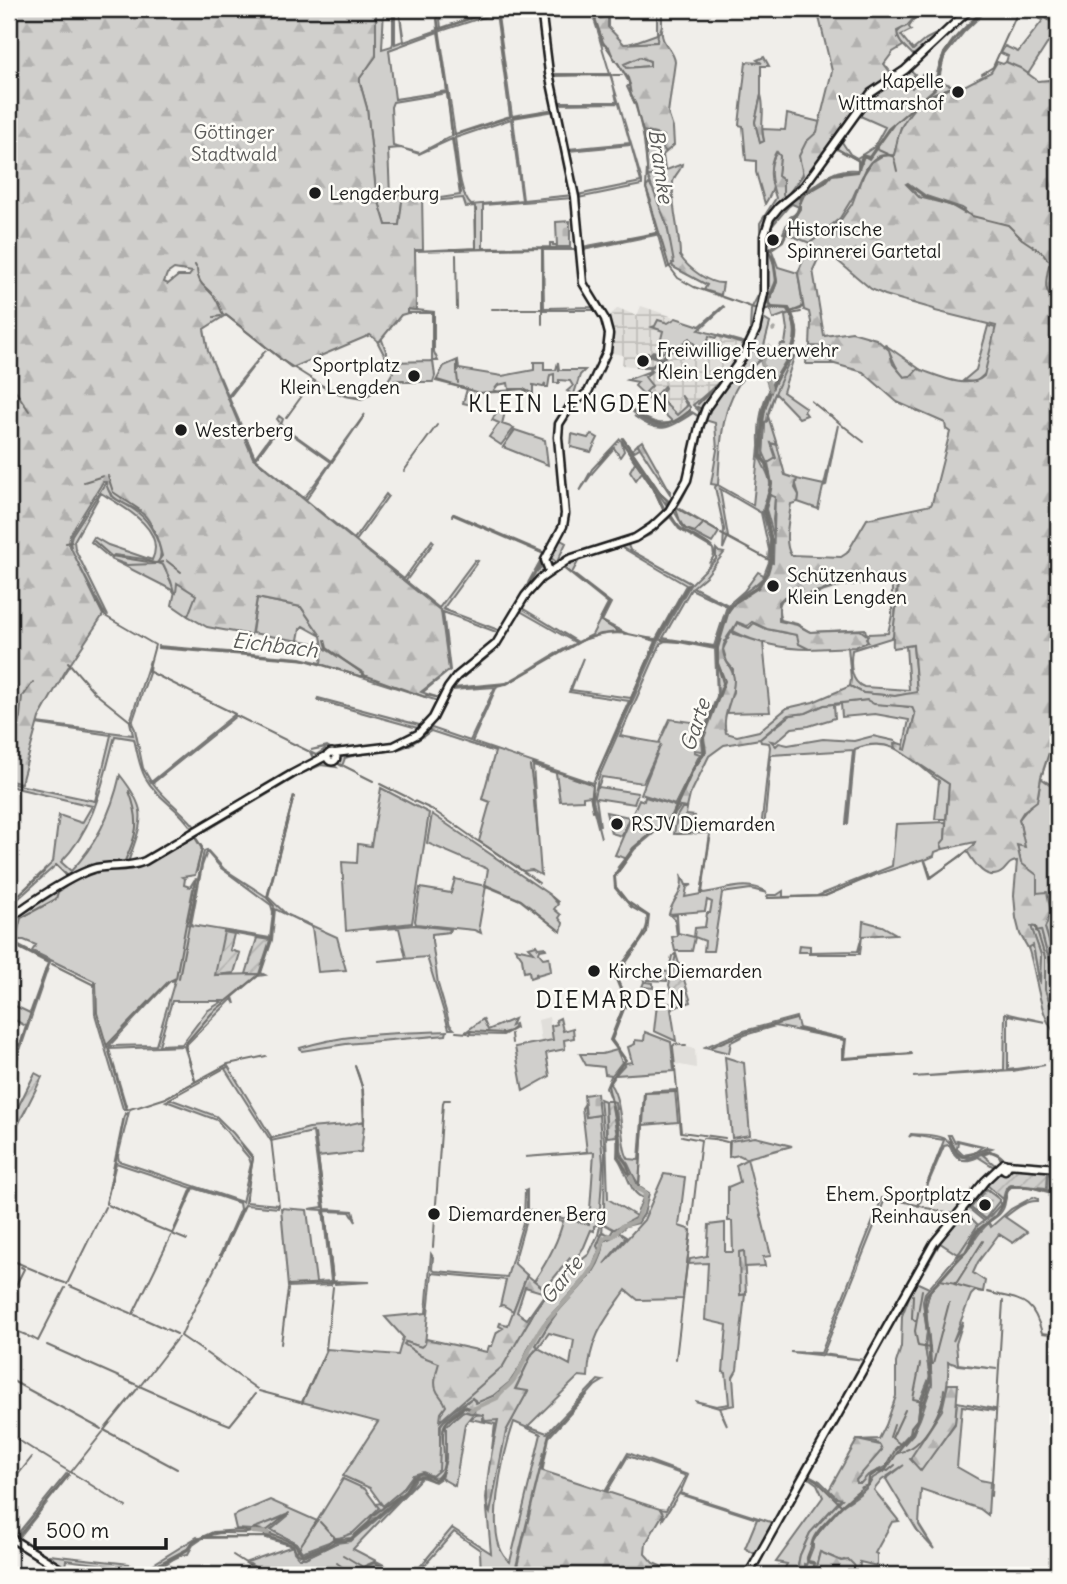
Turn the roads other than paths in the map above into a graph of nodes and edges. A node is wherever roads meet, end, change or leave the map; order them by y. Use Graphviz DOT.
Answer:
graph roads {
  1 [pos="502,9"];
  2 [pos="513,9"];
  3 [pos="539,9"];
  4 [pos="970,9"];
  5 [pos="549,571"];
  6 [pos="11,918"];
  7 [pos="1058,1168"];
  8 [pos="9,1537"];
  9 [pos="70,1575"];
  10 [pos="748,1575"];
  1 -- 2 [label="main road"];
  3 -- 5 [label="main road"];
  4 -- 5 [label="main road"];
  5 -- 6 [label="main road"];
  7 -- 10 [label="main road"];
  8 -- 9 [label="main road"];
}
